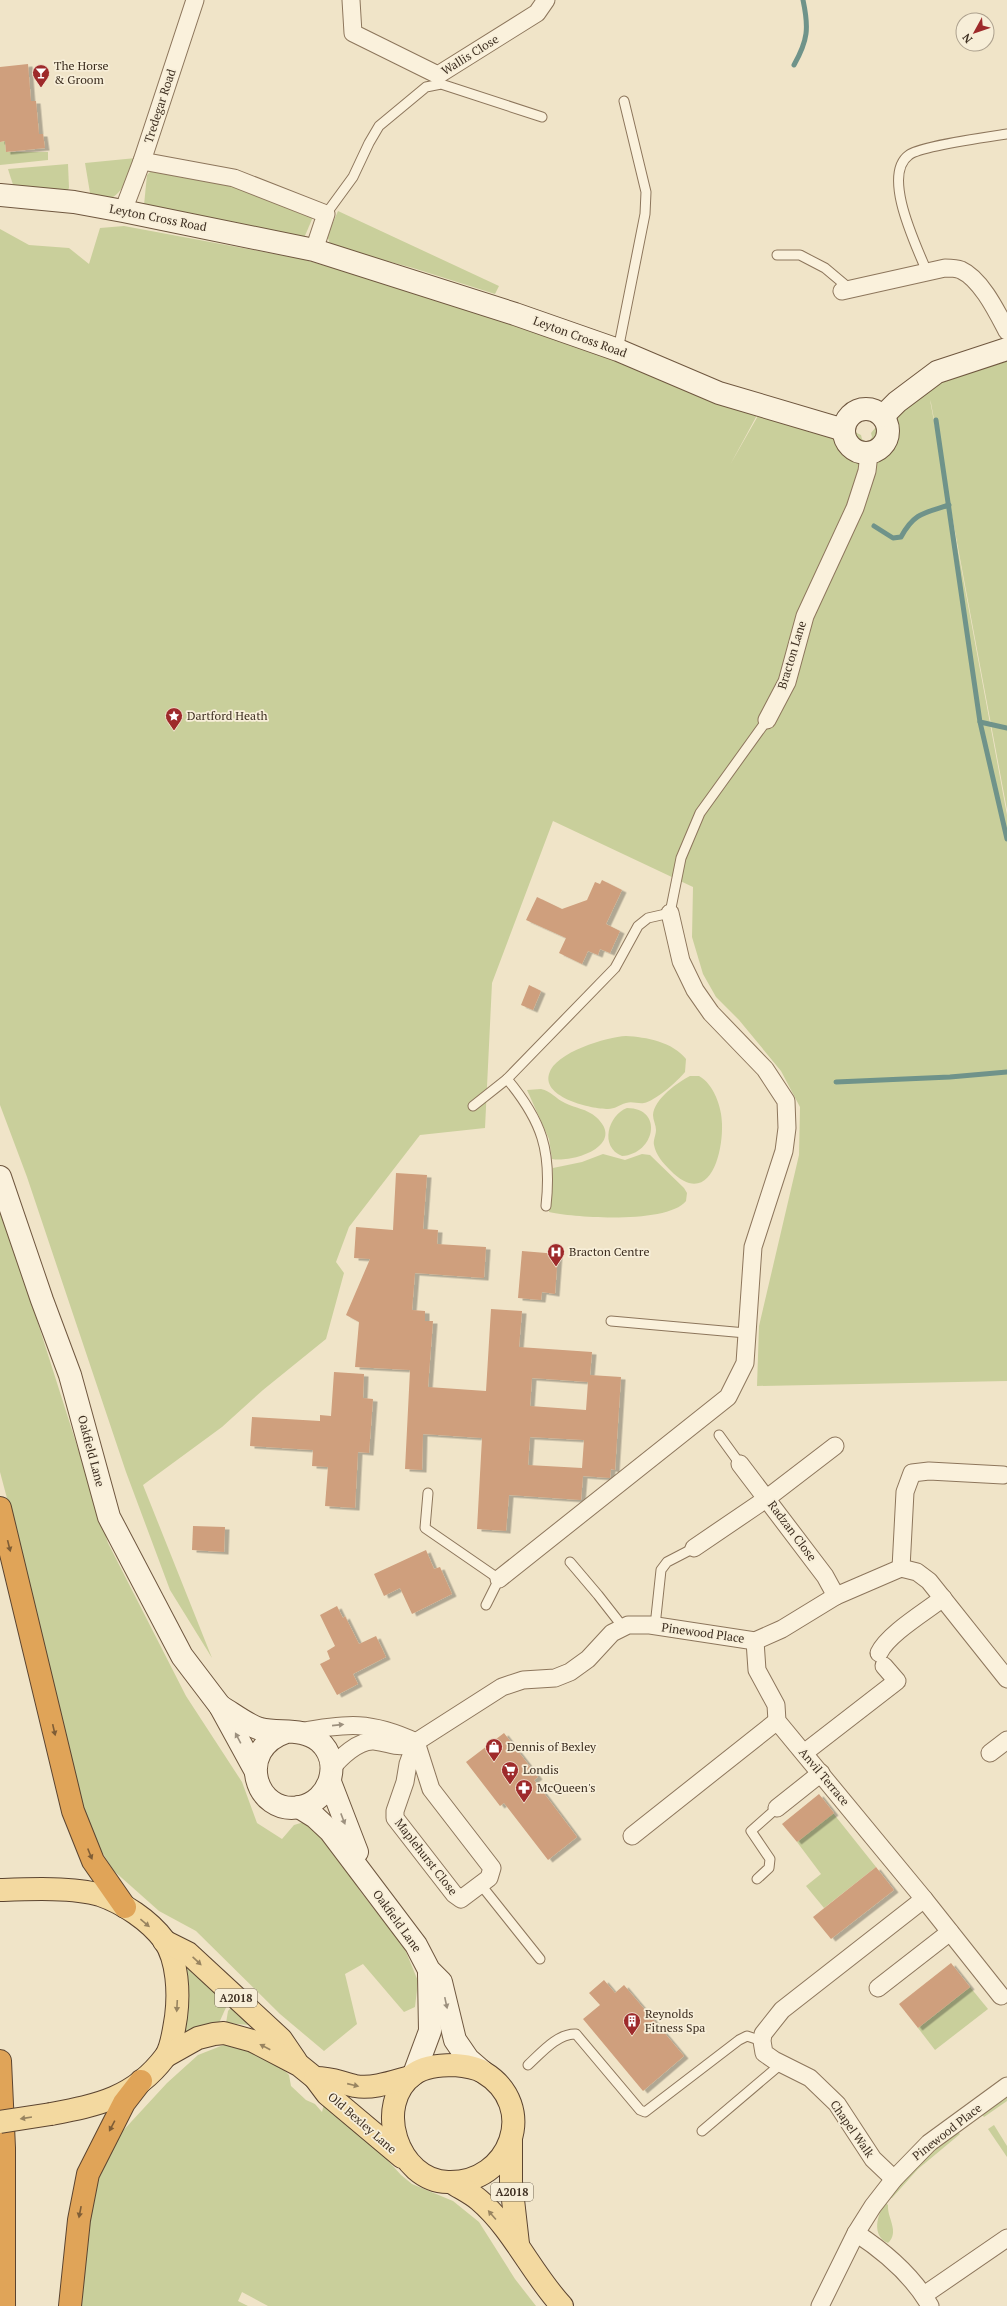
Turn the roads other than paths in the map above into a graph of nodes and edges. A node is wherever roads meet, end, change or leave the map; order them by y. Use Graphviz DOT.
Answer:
graph roads {
  1 [pos="195,0"];
  2 [pos="351,0"];
  3 [pos="546,0"];
  4 [pos="624,101"];
  5 [pos="542,117"];
  6 [pos="1007,134"];
  7 [pos="142,161"];
  8 [pos="0,195"];
  9 [pos="123,211"];
  10 [pos="326,214"];
  11 [pos="314,250"];
  12 [pos="777,255"];
  13 [pos="927,272"];
  14 [pos="846,290"];
  15 [pos="1007,331"];
  16 [pos="1007,349"];
  17 [pos="618,350"];
  18 [pos="882,416"];
  19 [pos="844,430"];
  20 [pos="869,454"];
  21 [pos="767,720"];
  22 [pos="670,912"];
  23 [pos="507,1079"];
  24 [pos="473,1106"];
  25 [pos="0,1177"];
  26 [pos="546,1206"];
  27 [pos="611,1321"];
  28 [pos="746,1333"];
  29 [pos="719,1435"];
  30 [pos="835,1446"];
  31 [pos="740,1464"];
  32 [pos="1003,1475"];
  33 [pos="428,1493"];
  34 [pos="766,1499"];
  35 [pos="0,1508"];
  36 [pos="694,1548"];
  37 [pos="570,1562"];
  38 [pos="901,1568"];
  39 [pos="499,1579"];
  40 [pos="836,1596"];
  41 [pos="943,1598"];
  42 [pos="486,1605"];
  43 [pos="655,1626"];
  44 [pos="623,1627"];
  45 [pos="755,1641"];
  46 [pos="1007,1679"];
  47 [pos="220,1706"];
  48 [pos="777,1721"];
  49 [pos="293,1732"];
  50 [pos="1007,1740"];
  51 [pos="416,1742"];
  52 [pos="804,1753"];
  53 [pos="990,1753"];
  54 [pos="255,1770"];
  55 [pos="821,1773"];
  56 [pos="331,1776"];
  57 [pos="299,1807"];
  58 [pos="777,1808"];
  59 [pos="632,1836"];
  60 [pos="362,1873"];
  61 [pos="757,1879"];
  62 [pos="480,1885"];
  63 [pos="0,1890"];
  64 [pos="924,1899"];
  65 [pos="125,1907"];
  66 [pos="950,1932"];
  67 [pos="164,1941"];
  68 [pos="540,1959"];
  69 [pos="429,1970"];
  70 [pos="878,1988"];
  71 [pos="1001,1996"];
  72 [pos="762,2038"];
  73 [pos="166,2056"];
  74 [pos="0,2061"];
  75 [pos="781,2064"];
  76 [pos="528,2065"];
  77 [pos="307,2072"];
  78 [pos="483,2072"];
  79 [pos="412,2076"];
  80 [pos="141,2081"];
  81 [pos="1007,2086"];
  82 [pos="0,2122"];
  83 [pos="702,2130"];
  84 [pos="511,2140"];
  85 [pos="412,2166"];
  86 [pos="894,2179"];
  87 [pos="451,2182"];
  88 [pos="856,2233"];
  89 [pos="1007,2238"];
  90 [pos="518,2244"];
  91 [pos="927,2301"];
  92 [pos="4,2306"];
  93 [pos="70,2306"];
  94 [pos="562,2306"];
  95 [pos="820,2306"];
  1 -- 7 [label="street, Tredegar Road"];
  2 -- 3 [label="street, Wallis Close"];
  4 -- 17 [label="lane"];
  5 -- 10 [label="lane"];
  6 -- 13 [label="lane"];
  7 -- 9 [label="street, Tredegar Road"];
  7 -- 10 [label="street"];
  8 -- 9 [label="street, Leyton Cross Road"];
  9 -- 11 [label="street, Leyton Cross Road"];
  10 -- 11 [label="street"];
  11 -- 17 [label="street, Leyton Cross Road"];
  12 -- 14 [label="lane"];
  13 -- 14 [label="street"];
  13 -- 15 [label="street"];
  16 -- 18 [label="street"];
  17 -- 19 [label="street, Leyton Cross Road"];
  18 -- 19 [label="street"];
  18 -- 20 [label="street"];
  19 -- 20 [label="street"];
  20 -- 21 [label="street, Bracton Lane"];
  21 -- 22 [label="lane, Bracton Lane"];
  22 -- 23 [label="lane"];
  22 -- 28 [label="street"];
  23 -- 24 [label="lane"];
  23 -- 26 [label="lane"];
  25 -- 47 [label="street, Oakfield Lane"];
  27 -- 28 [label="lane"];
  28 -- 39 [label="street"];
  29 -- 31 [label="lane"];
  30 -- 34 [label="street, Radzan Close"];
  31 -- 34 [label="street"];
  32 -- 38 [label="street"];
  33 -- 39 [label="lane"];
  34 -- 36 [label="street"];
  34 -- 40 [label="street, Radzan Close"];
  35 -- 65 [label="highway, one-way"];
  36 -- 43 [label="lane"];
  37 -- 44 [label="lane"];
  38 -- 40 [label="street, Pinewood Place"];
  38 -- 41 [label="street"];
  39 -- 42 [label="lane"];
  40 -- 45 [label="street, Pinewood Place"];
  41 -- 46 [label="street"];
  41 -- 52 [label="street"];
  43 -- 44 [label="street, Pinewood Place"];
  43 -- 45 [label="street, Pinewood Place"];
  44 -- 51 [label="street"];
  45 -- 48 [label="street"];
  47 -- 49 [label="street, Oakfield Lane"];
  54 -- 47 [label="street, Oakfield Lane, one-way"];
  48 -- 52 [label="street, Anvil Terrace"];
  48 -- 59 [label="street"];
  49 -- 51 [label="street, one-way"];
  49 -- 54 [label="street"];
  49 -- 56 [label="street, Oakfield Lane"];
  50 -- 53 [label="street"];
  51 -- 56 [label="street"];
  51 -- 62 [label="street, Maplehurst Close"];
  51 -- 62 [label="street, Maplehurst Close"];
  52 -- 55 [label="street, Anvil Terrace"];
  54 -- 57 [label="street, Oakfield Lane"];
  55 -- 58 [label="street"];
  55 -- 64 [label="street, Anvil Terrace"];
  56 -- 57 [label="street, Oakfield Lane"];
  56 -- 60 [label="street, Oakfield Lane, one-way"];
  57 -- 60 [label="street, Oakfield Lane"];
  58 -- 61 [label="lane"];
  60 -- 69 [label="street, Oakfield Lane"];
  62 -- 68 [label="lane"];
  63 -- 65 [label="main road"];
  64 -- 66 [label="street, Anvil Terrace"];
  64 -- 72 [label="street"];
  65 -- 67 [label="main road, one-way"];
  66 -- 70 [label="street"];
  66 -- 71 [label="street, Anvil Terrace"];
  67 -- 73 [label="main road, one-way"];
  67 -- 77 [label="main road, Old Bexley Lane / A2018, one-way"];
  69 -- 78 [label="street, Oakfield Lane, one-way"];
  69 -- 79 [label="street, Oakfield Lane"];
  72 -- 75 [label="street, Chapel Walk"];
  72 -- 76 [label="lane"];
  77 -- 73 [label="main road, Old Bexley Lane / A2018, one-way"];
  73 -- 80 [label="main road"];
  74 -- 92 [label="highway"];
  75 -- 83 [label="lane"];
  75 -- 86 [label="street, Chapel Walk"];
  77 -- 79 [label="main road, Old Bexley Lane / A2018, one-way"];
  77 -- 85 [label="main road, Old Bexley Lane / A2018"];
  78 -- 79 [label="main road, A2018"];
  78 -- 84 [label="main road, A2018"];
  79 -- 85 [label="main road, A2018"];
  80 -- 82 [label="main road, one-way, bridge"];
  80 -- 93 [label="highway, one-way"];
  81 -- 86 [label="street, Pinewood Place"];
  84 -- 87 [label="main road, A2018"];
  84 -- 90 [label="main road, A2018"];
  85 -- 87 [label="main road, A2018"];
  86 -- 88 [label="street, Pinewood Place"];
  90 -- 87 [label="main road, A2018, one-way"];
  88 -- 91 [label="street"];
  88 -- 95 [label="street, Pinewood Place"];
  89 -- 91 [label="street"];
  90 -- 94 [label="main road, A2018"];
}
